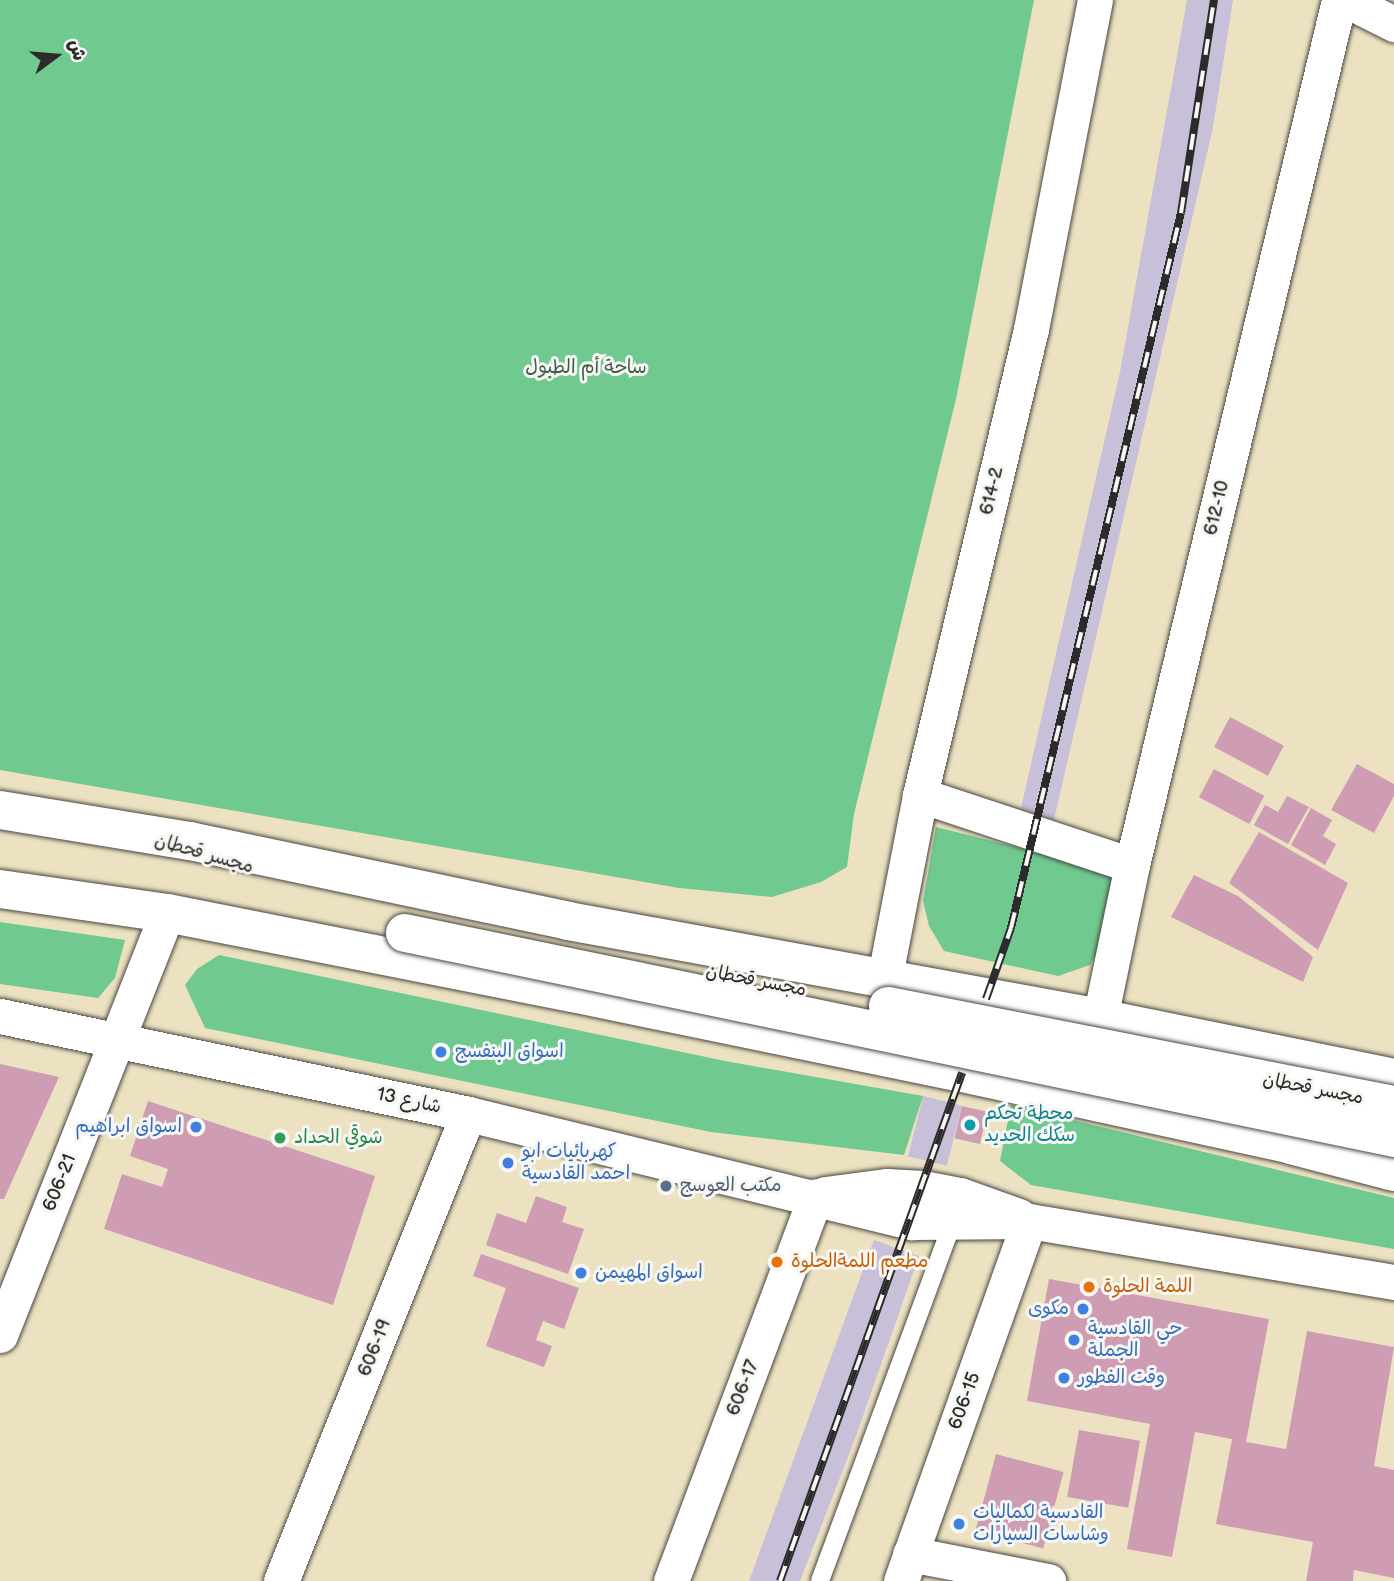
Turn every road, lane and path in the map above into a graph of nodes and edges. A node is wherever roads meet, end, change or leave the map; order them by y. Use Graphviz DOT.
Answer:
graph roads {
  1 [pos="1095,0"];
  2 [pos="1339,0"];
  3 [pos="1346,0"];
  4 [pos="1394,24"];
  5 [pos="920,795"];
  6 [pos="0,810"];
  7 [pos="125,831"];
  8 [pos="1132,865"];
  9 [pos="0,889"];
  10 [pos="121,906"];
  11 [pos="167,913"];
  12 [pos="408,923"];
  13 [pos="884,981"];
  14 [pos="0,1016"];
  15 [pos="1100,1018"];
  16 [pos="117,1039"];
  17 [pos="1394,1078"];
  18 [pos="1394,1105"];
  19 [pos="468,1114"];
  20 [pos="1394,1138"];
  21 [pos="1394,1172"];
  22 [pos="816,1196"];
  23 [pos="1029,1221"];
  24 [pos="952,1225"];
  25 [pos="1394,1282"];
  26 [pos="0,1335"];
  27 [pos="906,1567"];
  28 [pos="281,1581"];
  29 [pos="671,1581"];
  30 [pos="820,1581"];
  31 [pos="1048,1581"];
  1 -- 5 [label="street, 614-2"];
  2 -- 8 [label="street, 612-10"];
  3 -- 4 [label="street"];
  5 -- 8 [label="street"];
  5 -- 13 [label="street, 614-2"];
  6 -- 7 [label="main road"];
  7 -- 12 [label="main road, مجسر قحطان"];
  7 -- 13 [label="main road"];
  8 -- 15 [label="street, 612-10"];
  9 -- 10 [label="main road"];
  10 -- 11 [label="main road"];
  10 -- 12 [label="main road, مجسر قحطان"];
  11 -- 16 [label="street, 606-21"];
  11 -- 21 [label="main road"];
  12 -- 18 [label="main road, مجسر قحطان, bridge"];
  12 -- 20 [label="main road, مجسر قحطان, bridge"];
  13 -- 15 [label="main road"];
  14 -- 16 [label="street, شارع 13"];
  15 -- 17 [label="main road"];
  16 -- 19 [label="street, شارع 13"];
  16 -- 26 [label="street, 606-21"];
  19 -- 22 [label="street, شارع 13"];
  19 -- 28 [label="street, 606-19"];
  22 -- 23 [label="street"];
  22 -- 24 [label="street, شارع 13"];
  22 -- 29 [label="street, 606-17"];
  23 -- 24 [label="street, شارع 13"];
  23 -- 25 [label="street"];
  23 -- 27 [label="street, 606-15"];
  24 -- 30 [label="lane"];
  27 -- 31 [label="street"];
}
